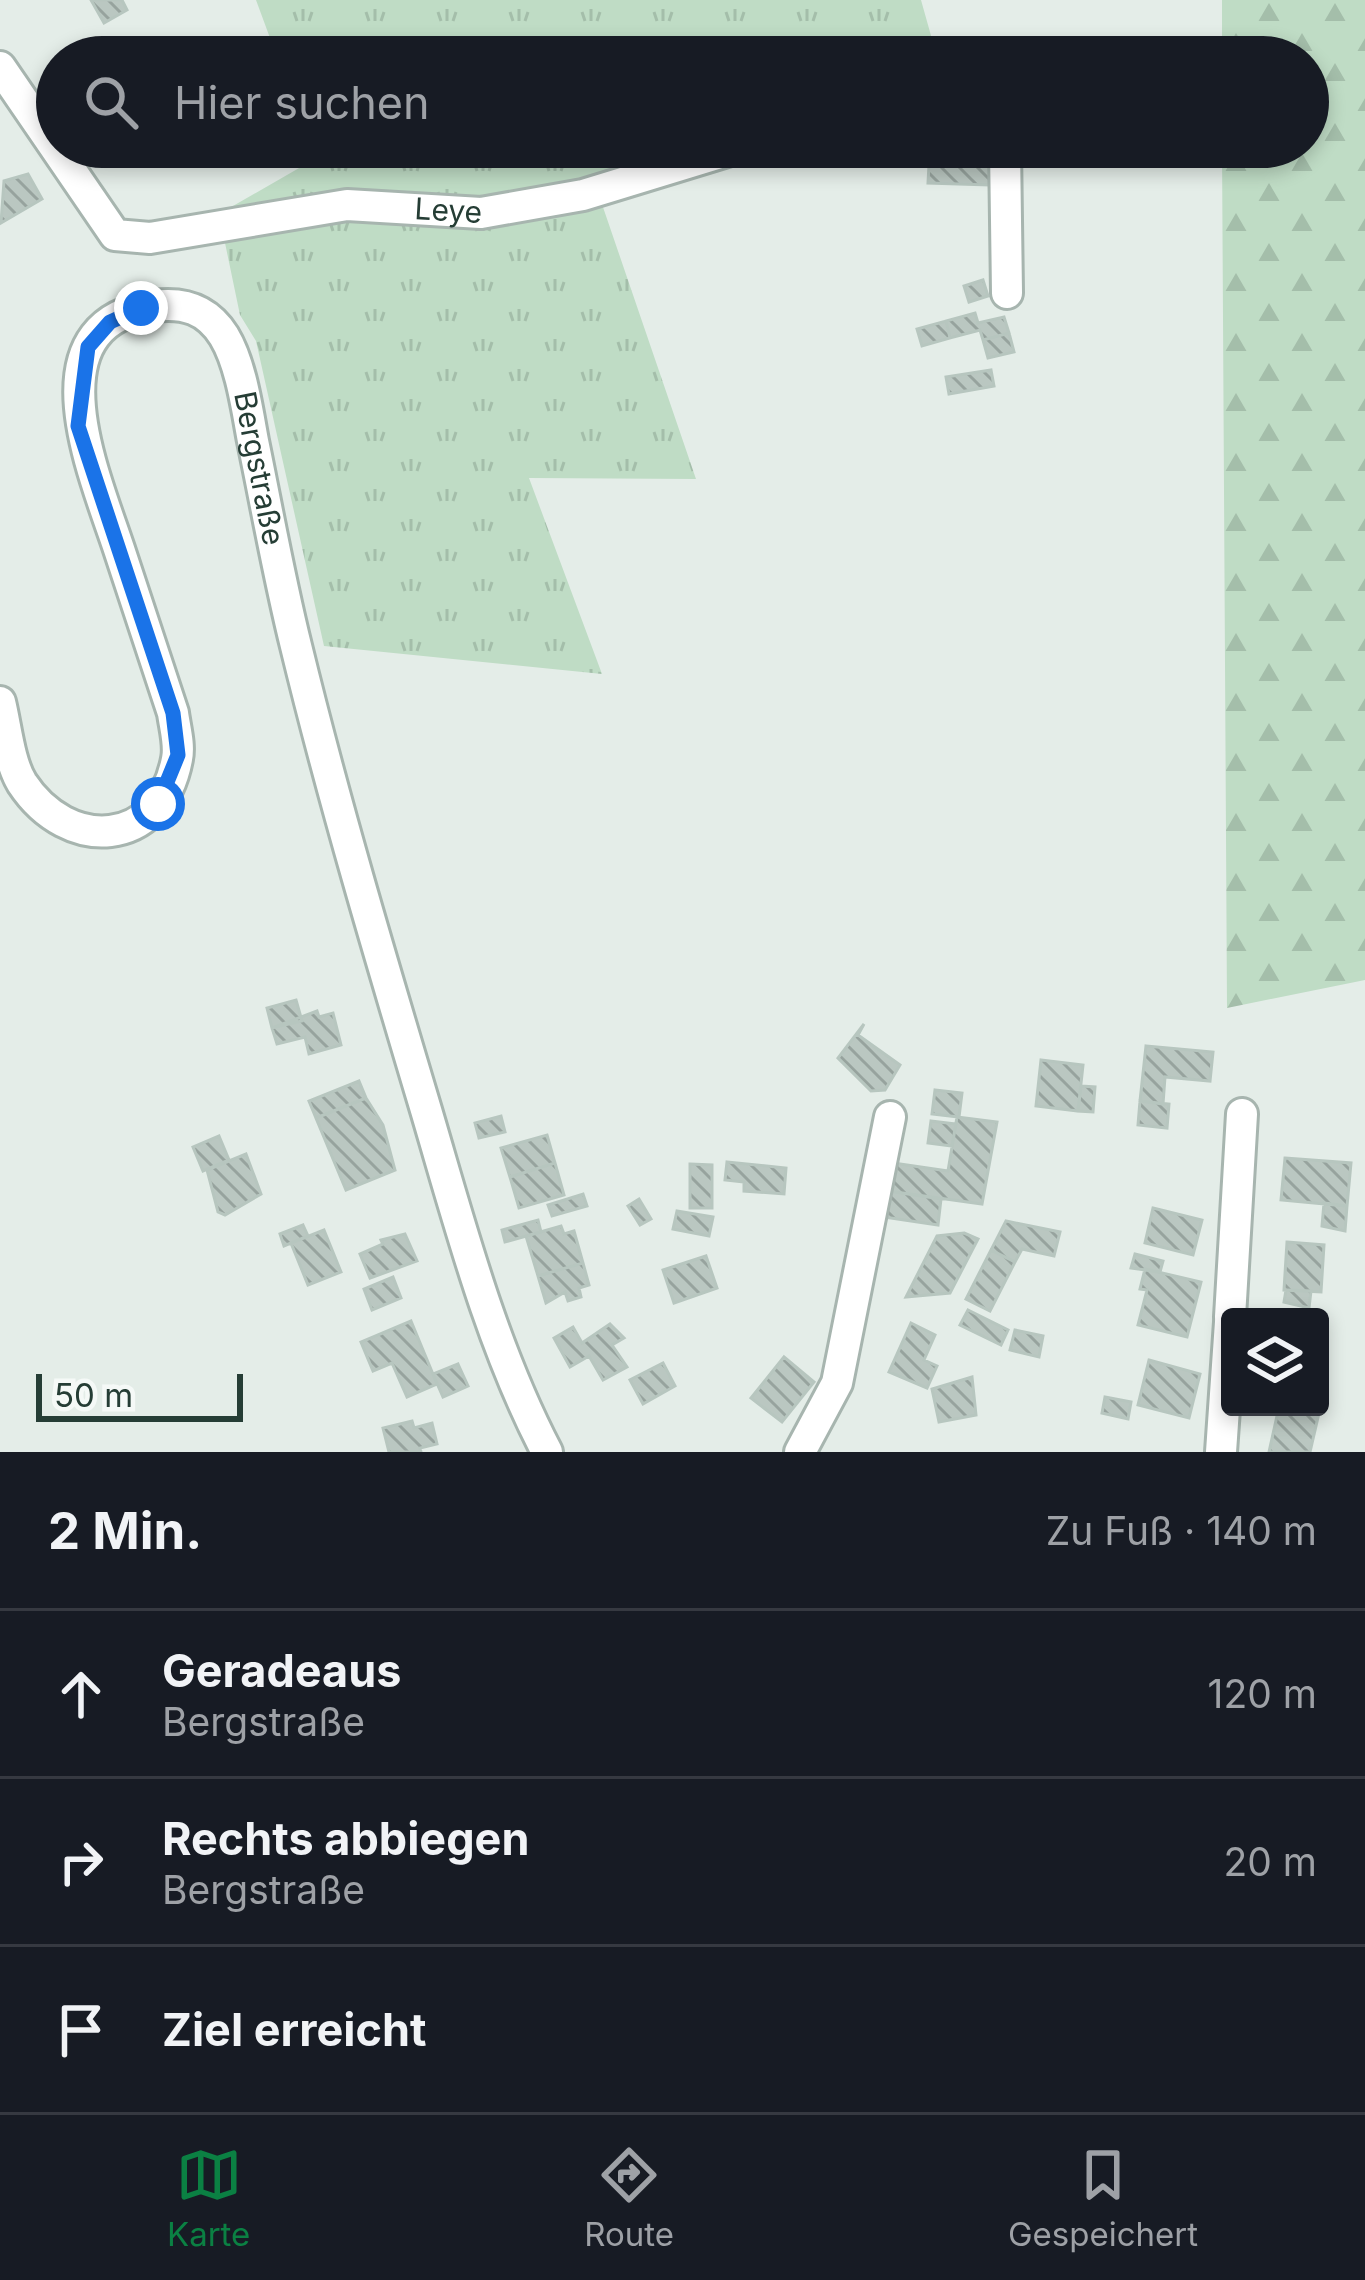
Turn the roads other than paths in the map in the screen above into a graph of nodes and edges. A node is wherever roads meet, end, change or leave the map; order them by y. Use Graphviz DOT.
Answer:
graph roads {
  1 [pos="0,67"];
  2 [pos="36,120"];
  3 [pos="69,168"];
  4 [pos="671,168"];
  5 [pos="1005,168"];
  6 [pos="1006,293"];
  7 [pos="0,702"];
  8 [pos="1242,1114"];
  9 [pos="890,1117"];
  10 [pos="1231,1308"];
  11 [pos="1223,1416"];
  12 [pos="547,1452"];
  13 [pos="800,1452"];
  14 [pos="1221,1452"];
  1 -- 2 [label="street, Leye"];
  3 -- 4 [label="street, Leye"];
  5 -- 6 [label="street"];
  7 -- 12 [label="street, Bergstraße"];
  8 -- 10 [label="street"];
  9 -- 13 [label="street"];
  11 -- 14 [label="street"];
}
